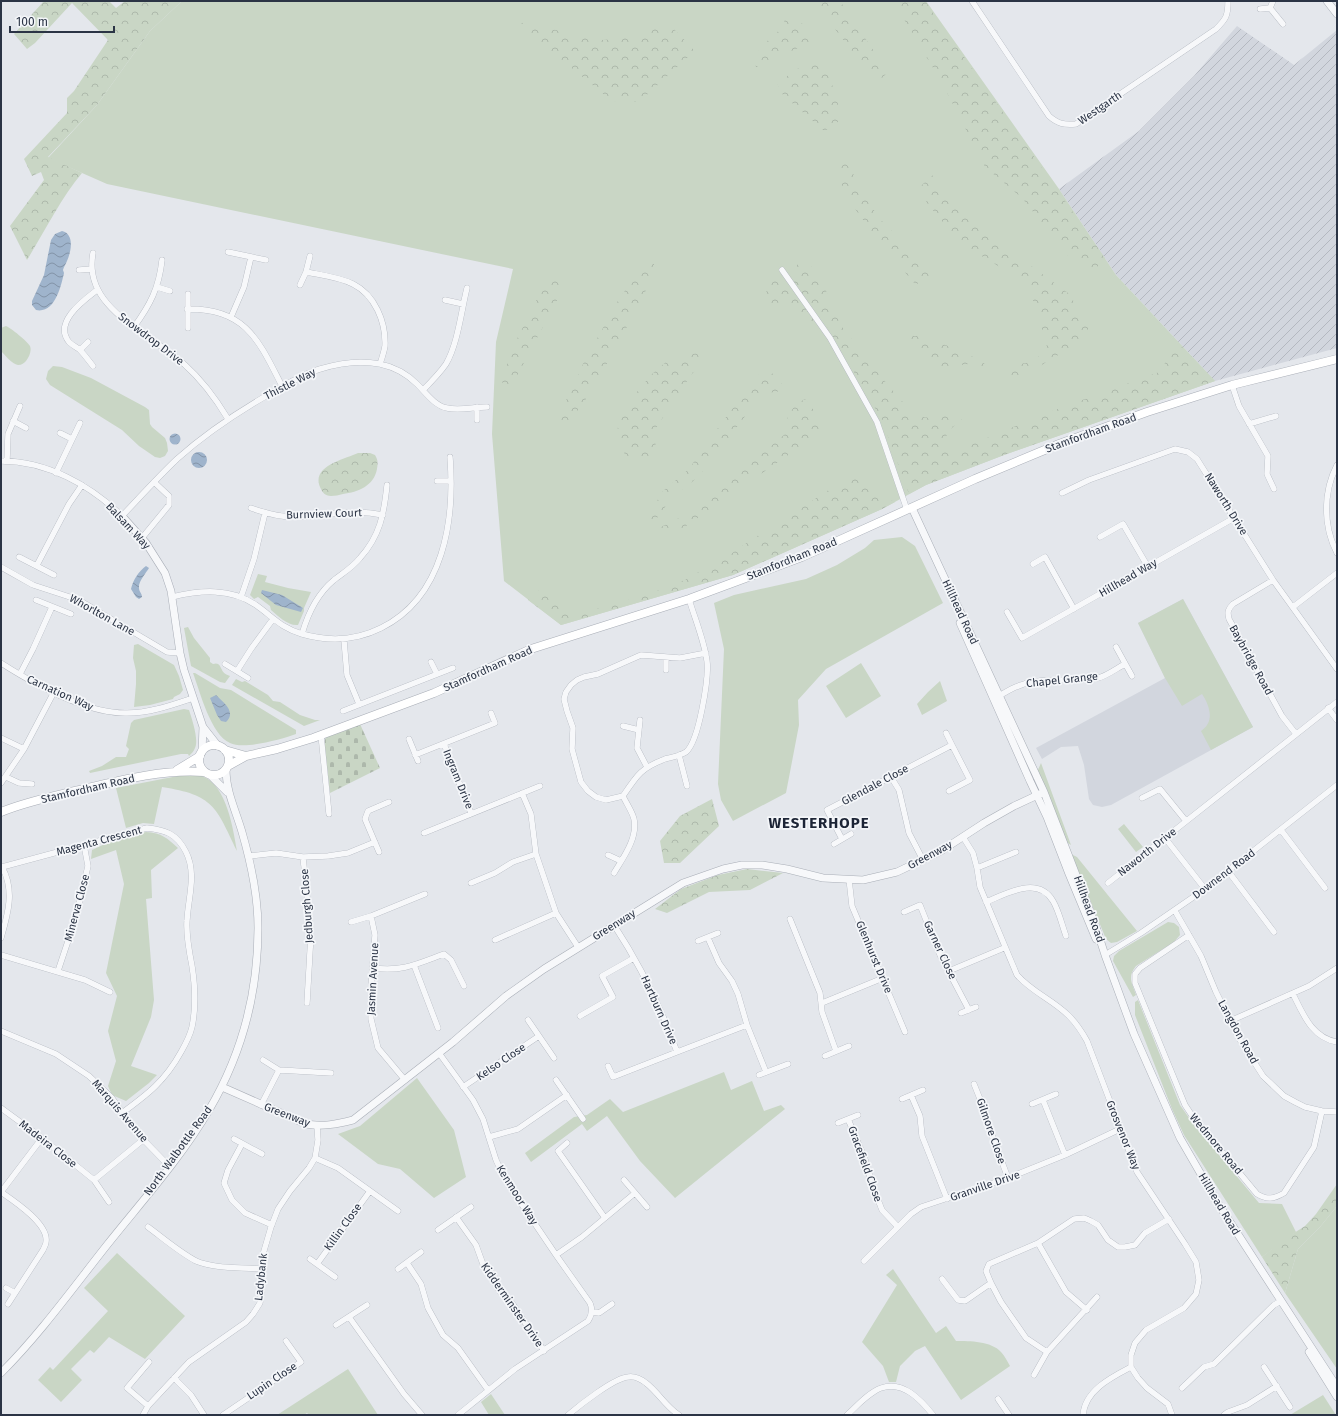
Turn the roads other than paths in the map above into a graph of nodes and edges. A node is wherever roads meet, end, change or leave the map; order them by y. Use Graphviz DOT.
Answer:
graph roads {
  1 [pos="972,1"];
  2 [pos="1228,1"];
  3 [pos="1273,1"];
  4 [pos="1327,1"];
  5 [pos="1270,8"];
  6 [pos="1260,9"];
  7 [pos="1337,14"];
  8 [pos="1283,24"];
  9 [pos="228,252"];
  10 [pos="93,253"];
  11 [pos="310,256"];
  12 [pos="252,257"];
  13 [pos="162,260"];
  14 [pos="266,260"];
  15 [pos="92,269"];
  16 [pos="79,270"];
  17 [pos="782,270"];
  18 [pos="306,272"];
  19 [pos="300,285"];
  20 [pos="157,287"];
  21 [pos="467,288"];
  22 [pos="97,290"];
  23 [pos="170,291"];
  24 [pos="188,294"];
  25 [pos="445,300"];
  26 [pos="463,304"];
  27 [pos="187,308"];
  28 [pos="231,317"];
  29 [pos="134,327"];
  30 [pos="188,328"];
  31 [pos="88,342"];
  32 [pos="80,350"];
  33 [pos="1337,359"];
  34 [pos="380,364"];
  35 [pos="93,366"];
  36 [pos="1232,385"];
  37 [pos="282,386"];
  38 [pos="423,390"];
  39 [pos="20,406"];
  40 [pos="477,407"];
  41 [pos="486,407"];
  42 [pos="1276,416"];
  43 [pos="228,419"];
  44 [pos="477,420"];
  45 [pos="13,421"];
  46 [pos="80,423"];
  47 [pos="1249,424"];
  48 [pos="26,428"];
  49 [pos="60,433"];
  50 [pos="72,439"];
  51 [pos="450,457"];
  52 [pos="1,461"];
  53 [pos="8,461"];
  54 [pos="1337,465"];
  55 [pos="56,473"];
  56 [pos="437,481"];
  57 [pos="451,481"];
  58 [pos="154,482"];
  59 [pos="82,485"];
  60 [pos="387,485"];
  61 [pos="1274,489"];
  62 [pos="1062,493"];
  63 [pos="251,508"];
  64 [pos="909,509"];
  65 [pos="265,513"];
  66 [pos="383,515"];
  67 [pos="122,516"];
  68 [pos="1234,518"];
  69 [pos="1100,537"];
  70 [pos="142,538"];
  71 [pos="932,552"];
  72 [pos="1337,553"];
  73 [pos="19,557"];
  74 [pos="1033,564"];
  75 [pos="36,566"];
  76 [pos="1,567"];
  77 [pos="1148,567"];
  78 [pos="1337,573"];
  79 [pos="54,575"];
  80 [pos="1273,580"];
  81 [pos="172,597"];
  82 [pos="241,597"];
  83 [pos="689,599"];
  84 [pos="36,600"];
  85 [pos="52,607"];
  86 [pos="1292,607"];
  87 [pos="1074,609"];
  88 [pos="1007,612"];
  89 [pos="71,614"];
  90 [pos="273,619"];
  91 [pos="302,634"];
  92 [pos="344,640"];
  93 [pos="1116,647"];
  94 [pos="180,653"];
  95 [pos="706,653"];
  96 [pos="666,658"];
  97 [pos="432,662"];
  98 [pos="1,663"];
  99 [pos="225,664"];
  100 [pos="1125,664"];
  101 [pos="453,668"];
  102 [pos="1337,669"];
  103 [pos="666,670"];
  104 [pos="237,671"];
  105 [pos="20,674"];
  106 [pos="437,674"];
  107 [pos="1132,676"];
  108 [pos="248,678"];
  109 [pos="54,692"];
  110 [pos="991,693"];
  111 [pos="999,696"];
  112 [pos="193,698"];
  113 [pos="1337,702"];
  114 [pos="359,704"];
  115 [pos="996,704"];
  116 [pos="1328,708"];
  117 [pos="343,710"];
  118 [pos="491,713"];
  119 [pos="640,720"];
  120 [pos="1337,720"];
  121 [pos="623,726"];
  122 [pos="203,727"];
  123 [pos="639,730"];
  124 [pos="946,733"];
  125 [pos="1296,734"];
  126 [pos="321,735"];
  127 [pos="1,738"];
  128 [pos="409,739"];
  129 [pos="444,744"];
  130 [pos="952,745"];
  131 [pos="221,748"];
  132 [pos="24,749"];
  133 [pos="201,754"];
  134 [pos="415,755"];
  135 [pos="679,755"];
  136 [pos="246,756"];
  137 [pos="418,761"];
  138 [pos="227,767"];
  139 [pos="647,767"];
  140 [pos="176,771"];
  141 [pos="207,773"];
  142 [pos="6,777"];
  143 [pos="891,777"];
  144 [pos="1,783"];
  145 [pos="32,784"];
  146 [pos="540,786"];
  147 [pos="687,786"];
  148 [pos="1336,788"];
  149 [pos="949,791"];
  150 [pos="522,793"];
  151 [pos="229,794"];
  152 [pos="1040,794"];
  153 [pos="623,796"];
  154 [pos="1142,798"];
  155 [pos="389,802"];
  156 [pos="1,812"];
  157 [pos="472,813"];
  158 [pos="329,814"];
  159 [pos="1186,821"];
  160 [pos="1281,830"];
  161 [pos="424,832"];
  162 [pos="851,834"];
  163 [pos="963,836"];
  164 [pos="1165,838"];
  165 [pos="842,839"];
  166 [pos="375,842"];
  167 [pos="834,844"];
  168 [pos="84,845"];
  169 [pos="379,852"];
  170 [pos="1016,852"];
  171 [pos="536,854"];
  172 [pos="608,855"];
  173 [pos="248,856"];
  174 [pos="303,857"];
  175 [pos="923,860"];
  176 [pos="621,861"];
  177 [pos="2,867"];
  178 [pos="977,868"];
  179 [pos="1228,871"];
  180 [pos="614,874"];
  181 [pos="849,879"];
  182 [pos="471,883"];
  183 [pos="1108,883"];
  184 [pos="1325,888"];
  185 [pos="1205,889"];
  186 [pos="425,894"];
  187 [pos="986,902"];
  188 [pos="1175,910"];
  189 [pos="556,912"];
  190 [pos="904,912"];
  191 [pos="371,916"];
  192 [pos="790,919"];
  193 [pos="351,922"];
  194 [pos="614,925"];
  195 [pos="1274,932"];
  196 [pos="718,933"];
  197 [pos="1189,935"];
  198 [pos="1066,936"];
  199 [pos="1,938"];
  200 [pos="708,938"];
  201 [pos="495,940"];
  202 [pos="698,941"];
  203 [pos="578,947"];
  204 [pos="1004,948"];
  205 [pos="1,955"];
  206 [pos="1105,955"];
  207 [pos="634,958"];
  208 [pos="414,965"];
  209 [pos="373,968"];
  210 [pos="1337,968"];
  211 [pos="58,971"];
  212 [pos="949,971"];
  213 [pos="883,978"];
  214 [pos="464,986"];
  215 [pos="110,992"];
  216 [pos="1293,994"];
  217 [pos="307,1003"];
  218 [pos="822,1003"];
  219 [pos="976,1007"];
  220 [pos="969,1010"];
  221 [pos="961,1013"];
  222 [pos="580,1016"];
  223 [pos="528,1020"];
  224 [pos="1230,1021"];
  225 [pos="746,1025"];
  226 [pos="438,1028"];
  227 [pos="1,1031"];
  228 [pos="905,1032"];
  229 [pos="539,1036"];
  230 [pos="1337,1042"];
  231 [pos="850,1046"];
  232 [pos="836,1051"];
  233 [pos="677,1052"];
  234 [pos="439,1053"];
  235 [pos="825,1056"];
  236 [pos="554,1058"];
  237 [pos="262,1060"];
  238 [pos="788,1064"];
  239 [pos="608,1066"];
  240 [pos="278,1070"];
  241 [pos="766,1072"];
  242 [pos="332,1073"];
  243 [pos="759,1075"];
  244 [pos="404,1080"];
  245 [pos="556,1080"];
  246 [pos="974,1084"];
  247 [pos="222,1087"];
  248 [pos="463,1087"];
  249 [pos="923,1090"];
  250 [pos="1056,1094"];
  251 [pos="567,1095"];
  252 [pos="911,1095"];
  253 [pos="902,1099"];
  254 [pos="1043,1100"];
  255 [pos="1032,1104"];
  256 [pos="261,1105"];
  257 [pos="1,1108"];
  258 [pos="1322,1111"];
  259 [pos="122,1112"];
  260 [pos="1337,1112"];
  261 [pos="858,1115"];
  262 [pos="583,1119"];
  263 [pos="848,1119"];
  264 [pos="838,1123"];
  265 [pos="317,1126"];
  266 [pos="1120,1128"];
  267 [pos="489,1136"];
  268 [pos="42,1138"];
  269 [pos="144,1139"];
  270 [pos="234,1140"];
  271 [pos="567,1143"];
  272 [pos="242,1144"];
  273 [pos="262,1154"];
  274 [pos="1065,1156"];
  275 [pos="315,1158"];
  276 [pos="170,1167"];
  277 [pos="1008,1178"];
  278 [pos="94,1180"];
  279 [pos="624,1180"];
  280 [pos="370,1191"];
  281 [pos="1,1192"];
  282 [pos="635,1193"];
  283 [pos="947,1199"];
  284 [pos="109,1202"];
  285 [pos="471,1207"];
  286 [pos="647,1207"];
  287 [pos="398,1211"];
  288 [pos="456,1217"];
  289 [pos="605,1218"];
  290 [pos="1169,1219"];
  291 [pos="272,1225"];
  292 [pos="148,1227"];
  293 [pos="898,1227"];
  294 [pos="438,1230"];
  295 [pos="1038,1243"];
  296 [pos="421,1252"];
  297 [pos="556,1255"];
  298 [pos="310,1259"];
  299 [pos="864,1261"];
  300 [pos="406,1263"];
  301 [pos="317,1264"];
  302 [pos="398,1268"];
  303 [pos="260,1269"];
  304 [pos="335,1277"];
  305 [pos="942,1279"];
  306 [pos="991,1283"];
  307 [pos="6,1288"];
  308 [pos="15,1293"];
  309 [pos="1097,1297"];
  310 [pos="1281,1301"];
  311 [pos="8,1304"];
  312 [pos="612,1304"];
  313 [pos="367,1306"];
  314 [pos="1087,1310"];
  315 [pos="592,1312"];
  316 [pos="349,1317"];
  317 [pos="336,1325"];
  318 [pos="286,1341"];
  319 [pos="544,1351"];
  320 [pos="1047,1352"];
  321 [pos="149,1362"];
  322 [pos="1131,1367"];
  323 [pos="1264,1367"];
  324 [pos="1,1373"];
  325 [pos="1034,1375"];
  326 [pos="174,1378"];
  327 [pos="1278,1386"];
  328 [pos="1337,1387"];
  329 [pos="1182,1388"];
  330 [pos="488,1390"];
  331 [pos="1337,1398"];
  332 [pos="998,1399"];
  333 [pos="148,1406"];
  334 [pos="1290,1407"];
  335 [pos="678,1414"];
  336 [pos="142,1415"];
  337 [pos="204,1415"];
  338 [pos="223,1415"];
  339 [pos="422,1415"];
  340 [pos="458,1415"];
  341 [pos="568,1415"];
  342 [pos="847,1415"];
  343 [pos="933,1415"];
  344 [pos="1009,1415"];
  345 [pos="1083,1415"];
  346 [pos="1172,1415"];
  347 [pos="1224,1415"];
  1 -- 2 [label="street, Westgarth"];
  3 -- 5 [label="street"];
  4 -- 7 [label="street"];
  5 -- 6 [label="street"];
  5 -- 8 [label="street"];
  9 -- 12 [label="street"];
  10 -- 15 [label="street, Snowdrop Drive"];
  11 -- 18 [label="street"];
  12 -- 14 [label="street"];
  12 -- 28 [label="street"];
  13 -- 20 [label="street"];
  15 -- 16 [label="street"];
  15 -- 22 [label="street, Snowdrop Drive"];
  17 -- 64 [label="street"];
  18 -- 19 [label="street"];
  18 -- 34 [label="street"];
  20 -- 23 [label="street"];
  20 -- 29 [label="street"];
  21 -- 26 [label="street"];
  22 -- 29 [label="street, Snowdrop Drive"];
  22 -- 32 [label="street"];
  24 -- 27 [label="street"];
  25 -- 26 [label="street"];
  26 -- 38 [label="street"];
  27 -- 28 [label="street"];
  27 -- 30 [label="street"];
  28 -- 37 [label="street"];
  29 -- 43 [label="street, Snowdrop Drive"];
  31 -- 32 [label="street"];
  32 -- 35 [label="street"];
  33 -- 36 [label="main road, Stamfordham Road"];
  34 -- 37 [label="street, Thistle Way"];
  34 -- 38 [label="street, Thistle Way"];
  36 -- 47 [label="street"];
  36 -- 64 [label="main road, Stamfordham Road"];
  37 -- 43 [label="street, Thistle Way"];
  38 -- 40 [label="street, Thistle Way"];
  39 -- 45 [label="street"];
  40 -- 41 [label="street, Thistle Way"];
  40 -- 44 [label="street"];
  42 -- 47 [label="street"];
  43 -- 58 [label="street, Thistle Way"];
  45 -- 48 [label="street"];
  45 -- 53 [label="street"];
  46 -- 50 [label="street"];
  47 -- 61 [label="street"];
  49 -- 50 [label="street"];
  50 -- 55 [label="street"];
  51 -- 57 [label="street"];
  52 -- 53 [label="street, Balsam Way"];
  53 -- 55 [label="street, Balsam Way"];
  54 -- 72 [label="street"];
  55 -- 59 [label="street, Balsam Way"];
  56 -- 57 [label="street"];
  57 -- 92 [label="street"];
  58 -- 67 [label="street, Thistle Way"];
  58 -- 70 [label="street"];
  59 -- 67 [label="street, Balsam Way"];
  59 -- 75 [label="street"];
  60 -- 66 [label="street"];
  62 -- 68 [label="street, Naworth Drive"];
  63 -- 65 [label="street, Burnview Court"];
  64 -- 71 [label="street, Hillhead Road"];
  64 -- 83 [label="main road, Stamfordham Road"];
  65 -- 66 [label="street, Burnview Court"];
  65 -- 82 [label="street"];
  66 -- 91 [label="street"];
  67 -- 70 [label="street, Balsam Way"];
  68 -- 77 [label="street, Hillhead Way"];
  68 -- 80 [label="street, Naworth Drive"];
  69 -- 77 [label="street"];
  70 -- 81 [label="street, Balsam Way"];
  71 -- 110 [label="street"];
  71 -- 111 [label="street, Hillhead Road"];
  73 -- 75 [label="street"];
  74 -- 87 [label="street"];
  75 -- 79 [label="street"];
  76 -- 94 [label="street, Whorlton Lane"];
  77 -- 87 [label="street, Hillhead Way"];
  78 -- 86 [label="street"];
  80 -- 86 [label="street, Naworth Drive"];
  80 -- 125 [label="street, Baybridge Road"];
  81 -- 82 [label="street"];
  81 -- 94 [label="street, Balsam Way"];
  82 -- 90 [label="street"];
  83 -- 95 [label="street"];
  83 -- 126 [label="main road, Stamfordham Road"];
  84 -- 85 [label="street"];
  85 -- 89 [label="street"];
  85 -- 105 [label="street"];
  86 -- 102 [label="street, Naworth Drive"];
  87 -- 88 [label="street, Hillhead Way"];
  90 -- 91 [label="street"];
  90 -- 104 [label="street"];
  91 -- 92 [label="street"];
  92 -- 114 [label="street"];
  93 -- 100 [label="street"];
  94 -- 112 [label="street, Balsam Way"];
  95 -- 96 [label="street"];
  95 -- 135 [label="street"];
  96 -- 103 [label="street"];
  96 -- 153 [label="street"];
  97 -- 106 [label="street"];
  98 -- 105 [label="street, Carnation Way"];
  99 -- 104 [label="street"];
  100 -- 107 [label="street"];
  100 -- 111 [label="street, Chapel Grange"];
  101 -- 106 [label="street"];
  104 -- 108 [label="street"];
  105 -- 109 [label="street, Carnation Way"];
  106 -- 114 [label="street"];
  109 -- 112 [label="street, Carnation Way"];
  109 -- 132 [label="street"];
  110 -- 111 [label="street"];
  110 -- 115 [label="street"];
  111 -- 115 [label="street"];
  111 -- 152 [label="street, Hillhead Road"];
  112 -- 122 [label="street, Balsam Way"];
  113 -- 116 [label="street, Naworth Drive"];
  114 -- 117 [label="street"];
  115 -- 152 [label="street"];
  116 -- 120 [label="street"];
  116 -- 125 [label="street, Naworth Drive"];
  118 -- 129 [label="street, Ingram Drive"];
  119 -- 123 [label="street"];
  121 -- 123 [label="street"];
  122 -- 131 [label="street, Balsam Way"];
  122 -- 133 [label="street, Balsam Way"];
  123 -- 139 [label="street"];
  124 -- 130 [label="street"];
  125 -- 159 [label="street, Naworth Drive"];
  126 -- 136 [label="main road, Stamfordham Road"];
  126 -- 158 [label="street"];
  127 -- 132 [label="street"];
  128 -- 134 [label="street"];
  129 -- 134 [label="street, Ingram Drive"];
  129 -- 157 [label="street, Ingram Drive"];
  130 -- 143 [label="street, Glendale Close"];
  130 -- 149 [label="street"];
  131 -- 133 [label="main road"];
  131 -- 136 [label="main road, Stamfordham Road"];
  131 -- 138 [label="main road"];
  132 -- 142 [label="street"];
  133 -- 140 [label="main road, Stamfordham Road"];
  133 -- 141 [label="main road"];
  134 -- 137 [label="street"];
  135 -- 139 [label="street"];
  135 -- 147 [label="street"];
  136 -- 138 [label="main road, Stamfordham Road"];
  138 -- 141 [label="main road"];
  138 -- 151 [label="street, North Walbottle Road"];
  139 -- 153 [label="street"];
  140 -- 141 [label="main road, Stamfordham Road"];
  140 -- 156 [label="main road, Stamfordham Road"];
  141 -- 151 [label="street, North Walbottle Road"];
  142 -- 144 [label="street"];
  142 -- 145 [label="street"];
  143 -- 165 [label="street, Glendale Close"];
  143 -- 175 [label="street"];
  146 -- 150 [label="street, Ingram Drive"];
  148 -- 160 [label="street, Downend Road"];
  150 -- 157 [label="street, Ingram Drive"];
  150 -- 171 [label="street"];
  151 -- 173 [label="street, North Walbottle Road"];
  152 -- 163 [label="street, Greenway"];
  152 -- 206 [label="street, Hillhead Road"];
  153 -- 176 [label="street"];
  154 -- 159 [label="street, Naworth Drive"];
  155 -- 166 [label="street"];
  157 -- 161 [label="street, Ingram Drive"];
  159 -- 164 [label="street, Naworth Drive"];
  160 -- 179 [label="street, Downend Road"];
  160 -- 184 [label="street"];
  162 -- 165 [label="street"];
  163 -- 175 [label="street, Greenway"];
  163 -- 178 [label="street, Grosvenor Way"];
  164 -- 183 [label="street, Naworth Drive"];
  164 -- 185 [label="street"];
  165 -- 167 [label="street"];
  166 -- 169 [label="street"];
  166 -- 174 [label="street, Jedburgh Close"];
  168 -- 177 [label="street, Magenta Crescent"];
  168 -- 211 [label="street, Minerva Close"];
  168 -- 259 [label="street, Magenta Crescent"];
  170 -- 178 [label="street"];
  171 -- 182 [label="street"];
  171 -- 189 [label="street"];
  172 -- 176 [label="street"];
  173 -- 174 [label="street, Jedburgh Close"];
  173 -- 247 [label="street, North Walbottle Road"];
  174 -- 217 [label="street, Jedburgh Close"];
  175 -- 181 [label="street, Greenway"];
  176 -- 180 [label="street"];
  177 -- 199 [label="street, Magenta Crescent"];
  178 -- 187 [label="street, Grosvenor Way"];
  179 -- 185 [label="street, Downend Road"];
  179 -- 195 [label="street"];
  181 -- 194 [label="street, Greenway"];
  181 -- 213 [label="street, Glenhurst Drive"];
  185 -- 188 [label="street, Downend Road"];
  186 -- 191 [label="street"];
  187 -- 198 [label="street"];
  187 -- 204 [label="street, Grosvenor Way"];
  188 -- 197 [label="street, Langdon Road"];
  188 -- 206 [label="street, Downend Road"];
  189 -- 201 [label="street"];
  189 -- 203 [label="street"];
  190 -- 212 [label="street, Garner Close"];
  191 -- 193 [label="street"];
  191 -- 209 [label="street, Jasmin Avenue"];
  192 -- 218 [label="street"];
  194 -- 203 [label="street, Greenway"];
  194 -- 207 [label="street, Hartburn Drive"];
  196 -- 200 [label="street"];
  197 -- 224 [label="street, Langdon Road"];
  197 -- 258 [label="street, Wedmore Road"];
  200 -- 202 [label="street"];
  200 -- 225 [label="street"];
  203 -- 234 [label="street, Greenway"];
  204 -- 212 [label="street"];
  204 -- 266 [label="street, Grosvenor Way"];
  205 -- 211 [label="street"];
  206 -- 310 [label="street, Hillhead Road"];
  207 -- 222 [label="street"];
  207 -- 233 [label="street, Hartburn Drive"];
  208 -- 209 [label="street"];
  208 -- 214 [label="street"];
  208 -- 226 [label="street"];
  209 -- 244 [label="street, Jasmin Avenue"];
  210 -- 216 [label="street"];
  211 -- 215 [label="street"];
  212 -- 220 [label="street, Garner Close"];
  213 -- 218 [label="street"];
  213 -- 228 [label="street, Glenhurst Drive"];
  216 -- 224 [label="street"];
  216 -- 230 [label="street"];
  218 -- 232 [label="street"];
  219 -- 220 [label="street"];
  220 -- 221 [label="street"];
  223 -- 229 [label="street"];
  224 -- 258 [label="street, Langdon Road"];
  225 -- 233 [label="street, Hartburn Drive"];
  225 -- 241 [label="street"];
  227 -- 259 [label="street, Marquis Avenue"];
  229 -- 236 [label="street"];
  229 -- 248 [label="street, Kelso Close"];
  231 -- 232 [label="street"];
  232 -- 235 [label="street"];
  233 -- 239 [label="street"];
  234 -- 244 [label="street, Greenway"];
  234 -- 248 [label="street, Kenmoor Way"];
  237 -- 240 [label="street"];
  238 -- 241 [label="street"];
  240 -- 242 [label="street"];
  240 -- 256 [label="street"];
  241 -- 243 [label="street"];
  244 -- 265 [label="street, Greenway"];
  245 -- 251 [label="street"];
  246 -- 277 [label="street, Gilmore Close"];
  247 -- 256 [label="street, Greenway"];
  247 -- 276 [label="street, North Walbottle Road"];
  248 -- 267 [label="street, Kenmoor Way"];
  249 -- 252 [label="street"];
  250 -- 254 [label="street"];
  251 -- 262 [label="street"];
  251 -- 267 [label="street"];
  252 -- 253 [label="street"];
  252 -- 283 [label="street"];
  254 -- 255 [label="street"];
  254 -- 274 [label="street"];
  256 -- 265 [label="street, Greenway"];
  257 -- 268 [label="street, Madeira Close"];
  258 -- 260 [label="street, Langdon Road"];
  259 -- 269 [label="street, Marquis Avenue"];
  261 -- 263 [label="street, Gracefield Close"];
  263 -- 264 [label="street, Gracefield Close"];
  263 -- 293 [label="street, Gracefield Close"];
  265 -- 275 [label="street, Ladybank"];
  266 -- 274 [label="street, Granville Drive"];
  266 -- 290 [label="street, Grosvenor Way"];
  267 -- 297 [label="street, Kenmoor Way"];
  268 -- 278 [label="street, Madeira Close"];
  268 -- 281 [label="street"];
  269 -- 276 [label="street, Marquis Avenue"];
  269 -- 278 [label="street"];
  270 -- 272 [label="street"];
  271 -- 289 [label="street"];
  272 -- 273 [label="street"];
  272 -- 291 [label="street"];
  274 -- 277 [label="street, Granville Drive"];
  275 -- 280 [label="street"];
  275 -- 291 [label="street, Ladybank"];
  276 -- 324 [label="street, North Walbottle Road"];
  277 -- 283 [label="street, Granville Drive"];
  278 -- 284 [label="street, Madeira Close"];
  279 -- 282 [label="street"];
  280 -- 287 [label="street"];
  280 -- 301 [label="street, Killin Close"];
  281 -- 308 [label="street"];
  282 -- 286 [label="street"];
  282 -- 289 [label="street"];
  283 -- 293 [label="street, Granville Drive"];
  285 -- 288 [label="street"];
  288 -- 294 [label="street"];
  288 -- 319 [label="street, Kidderminster Drive"];
  289 -- 297 [label="street"];
  290 -- 295 [label="street"];
  290 -- 322 [label="street, Grosvenor Way"];
  291 -- 303 [label="street, Ladybank"];
  292 -- 303 [label="street"];
  293 -- 299 [label="street, Granville Drive"];
  295 -- 306 [label="street"];
  295 -- 314 [label="street"];
  296 -- 300 [label="street"];
  297 -- 315 [label="street, Kenmoor Way"];
  298 -- 301 [label="street"];
  300 -- 302 [label="street"];
  300 -- 330 [label="street"];
  301 -- 304 [label="street"];
  303 -- 326 [label="street, Ladybank"];
  305 -- 306 [label="street"];
  306 -- 320 [label="street"];
  307 -- 308 [label="street"];
  308 -- 311 [label="street"];
  309 -- 314 [label="street"];
  310 -- 328 [label="street, Hillhead Road"];
  310 -- 329 [label="street"];
  310 -- 331 [label="street, Hillhead Road"];
  312 -- 315 [label="street"];
  313 -- 316 [label="street"];
  314 -- 320 [label="street"];
  315 -- 319 [label="street"];
  316 -- 317 [label="street"];
  316 -- 339 [label="street"];
  318 -- 338 [label="street, Lupin Close"];
  319 -- 330 [label="street"];
  320 -- 325 [label="street"];
  321 -- 333 [label="street"];
  322 -- 345 [label="street"];
  322 -- 346 [label="street"];
  323 -- 327 [label="street"];
  326 -- 333 [label="street, Ladybank"];
  326 -- 337 [label="street"];
  327 -- 334 [label="street"];
  327 -- 347 [label="street"];
  330 -- 340 [label="street"];
  332 -- 344 [label="street"];
  333 -- 336 [label="street, Ladybank"];
  335 -- 341 [label="street"];
  342 -- 343 [label="street"];
}
